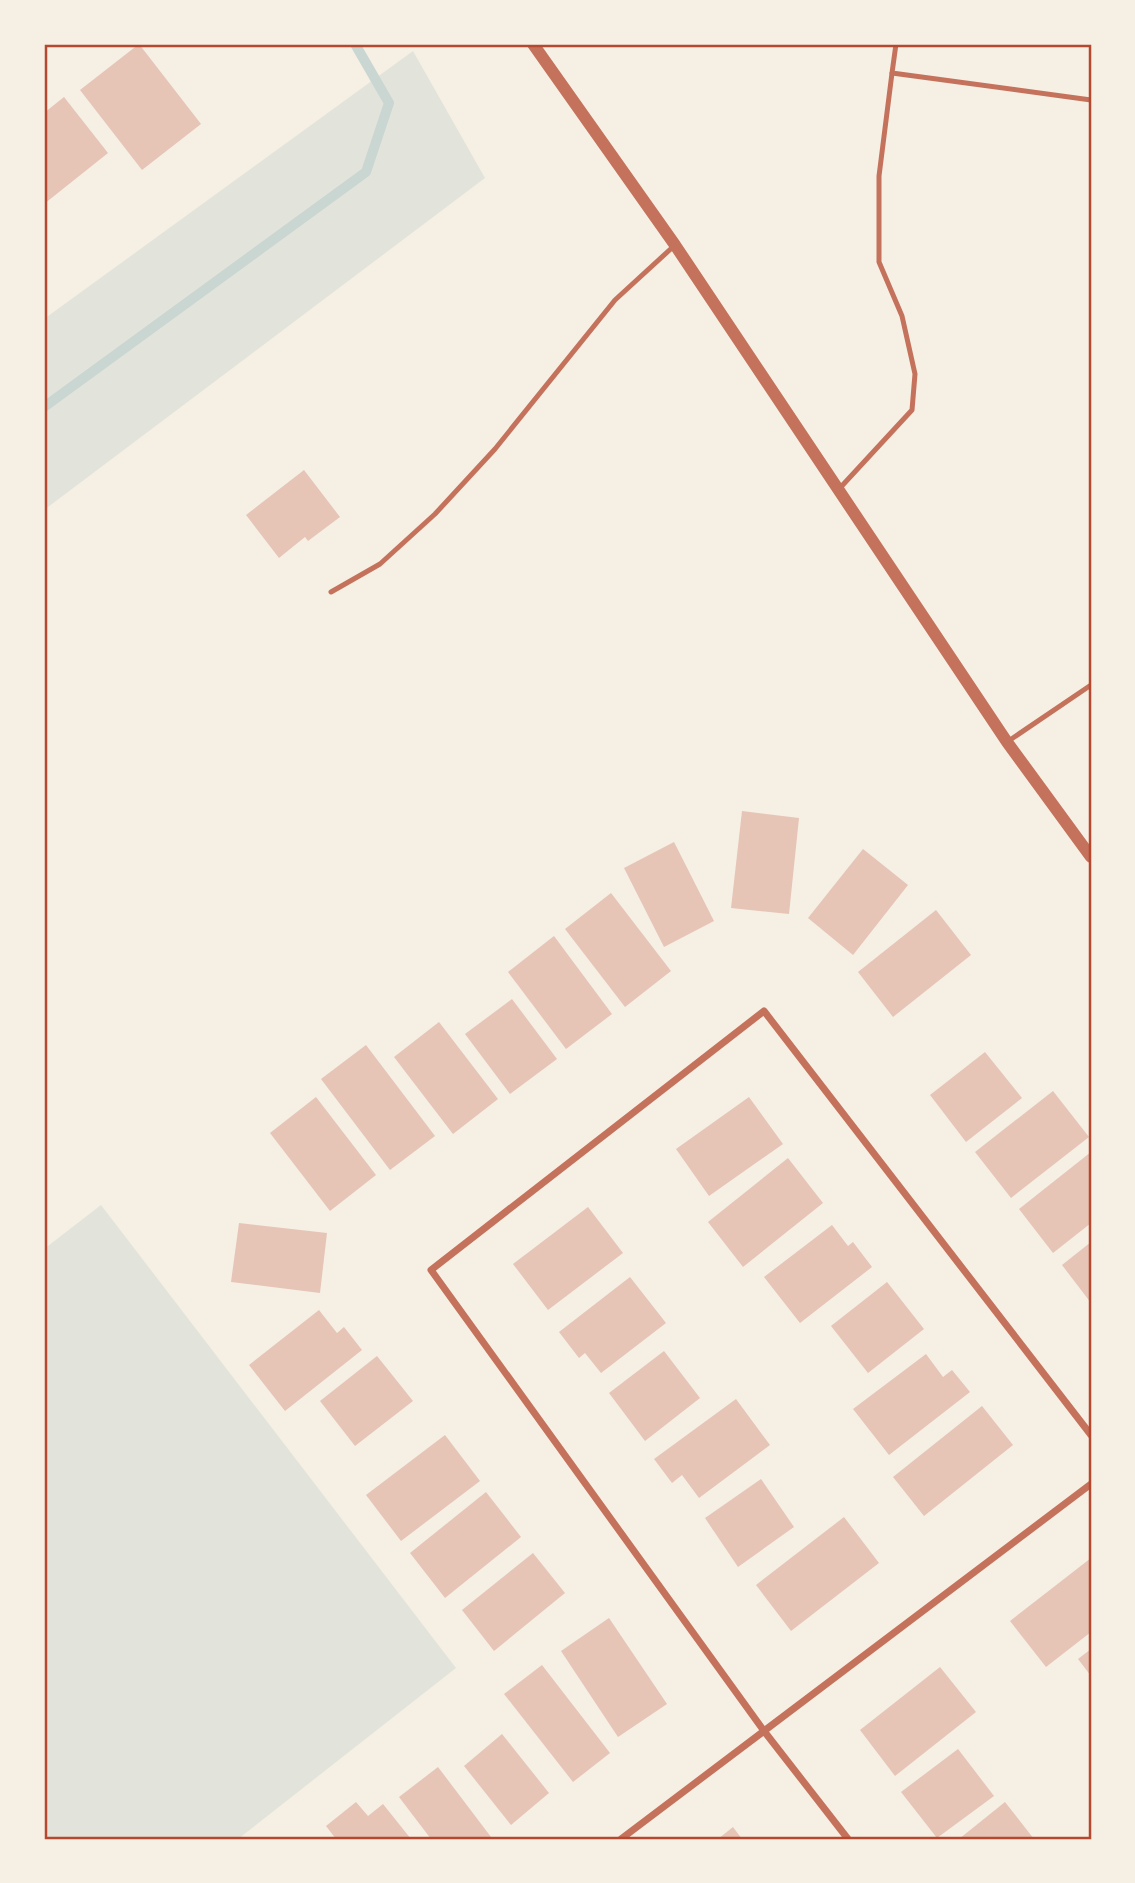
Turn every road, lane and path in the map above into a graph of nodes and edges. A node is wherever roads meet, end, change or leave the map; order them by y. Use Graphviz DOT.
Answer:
graph roads {
  1 [pos="533,44"];
  2 [pos="896,44"];
  3 [pos="892,73"];
  4 [pos="1091,100"];
  5 [pos="675,245"];
  6 [pos="838,490"];
  7 [pos="331,592"];
  8 [pos="1091,685"];
  9 [pos="1007,742"];
  10 [pos="1091,857"];
  11 [pos="1091,1435"];
  12 [pos="1091,1484"];
  13 [pos="764,1731"];
  14 [pos="621,1839"];
  15 [pos="848,1839"];
  1 -- 5 [label="street"];
  2 -- 3 [label="lane"];
  3 -- 4 [label="lane"];
  3 -- 6 [label="lane"];
  5 -- 6 [label="street"];
  5 -- 7 [label="lane"];
  6 -- 9 [label="street"];
  8 -- 9 [label="lane"];
  9 -- 10 [label="street"];
  11 -- 13 [label="street"];
  12 -- 13 [label="street"];
  13 -- 14 [label="street"];
  13 -- 15 [label="street"];
}
